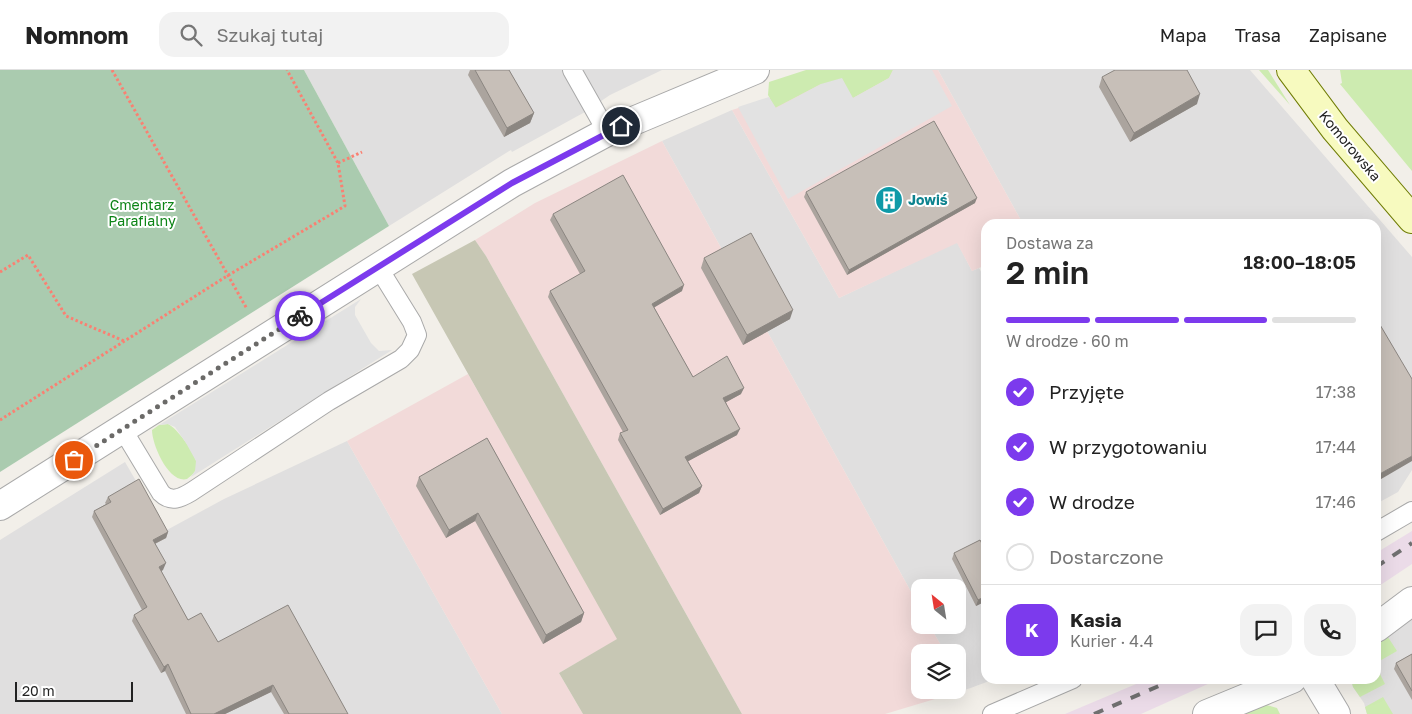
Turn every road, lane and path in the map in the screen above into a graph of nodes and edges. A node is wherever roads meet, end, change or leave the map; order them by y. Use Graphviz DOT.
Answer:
graph roads {
  1 [pos="112,70"];
  2 [pos="287,70"];
  3 [pos="572,70"];
  4 [pos="754,70"];
  5 [pos="1291,70"];
  6 [pos="607,132"];
  7 [pos="362,152"];
  8 [pos="338,164"];
  9 [pos="1412,219"];
  10 [pos="378,267"];
  11 [pos="0,272"];
  12 [pos="228,276"];
  13 [pos="250,314"];
  14 [pos="124,341"];
  15 [pos="0,420"];
  16 [pos="122,430"];
  17 [pos="0,506"];
  18 [pos="1412,511"];
  19 [pos="1381,529"];
  20 [pos="1412,601"];
  21 [pos="1381,624"];
  22 [pos="1062,684"];
  23 [pos="1280,684"];
  24 [pos="1318,684"];
  25 [pos="992,714"];
  26 [pos="1207,714"];
  27 [pos="1336,714"];
  1 -- 12 [label="path"];
  2 -- 8 [label="path"];
  3 -- 6 [label="lane"];
  4 -- 6 [label="street"];
  5 -- 9 [label="street, Komorowska"];
  6 -- 10 [label="street"];
  7 -- 8 [label="path"];
  8 -- 12 [label="path"];
  10 -- 16 [label="street"];
  10 -- 16 [label="lane"];
  11 -- 14 [label="path"];
  12 -- 13 [label="path"];
  12 -- 14 [label="path"];
  14 -- 15 [label="path"];
  16 -- 17 [label="street"];
  18 -- 19 [label="lane"];
  20 -- 21 [label="street"];
  22 -- 25 [label="lane"];
  23 -- 26 [label="street"];
  24 -- 27 [label="street"];
}
